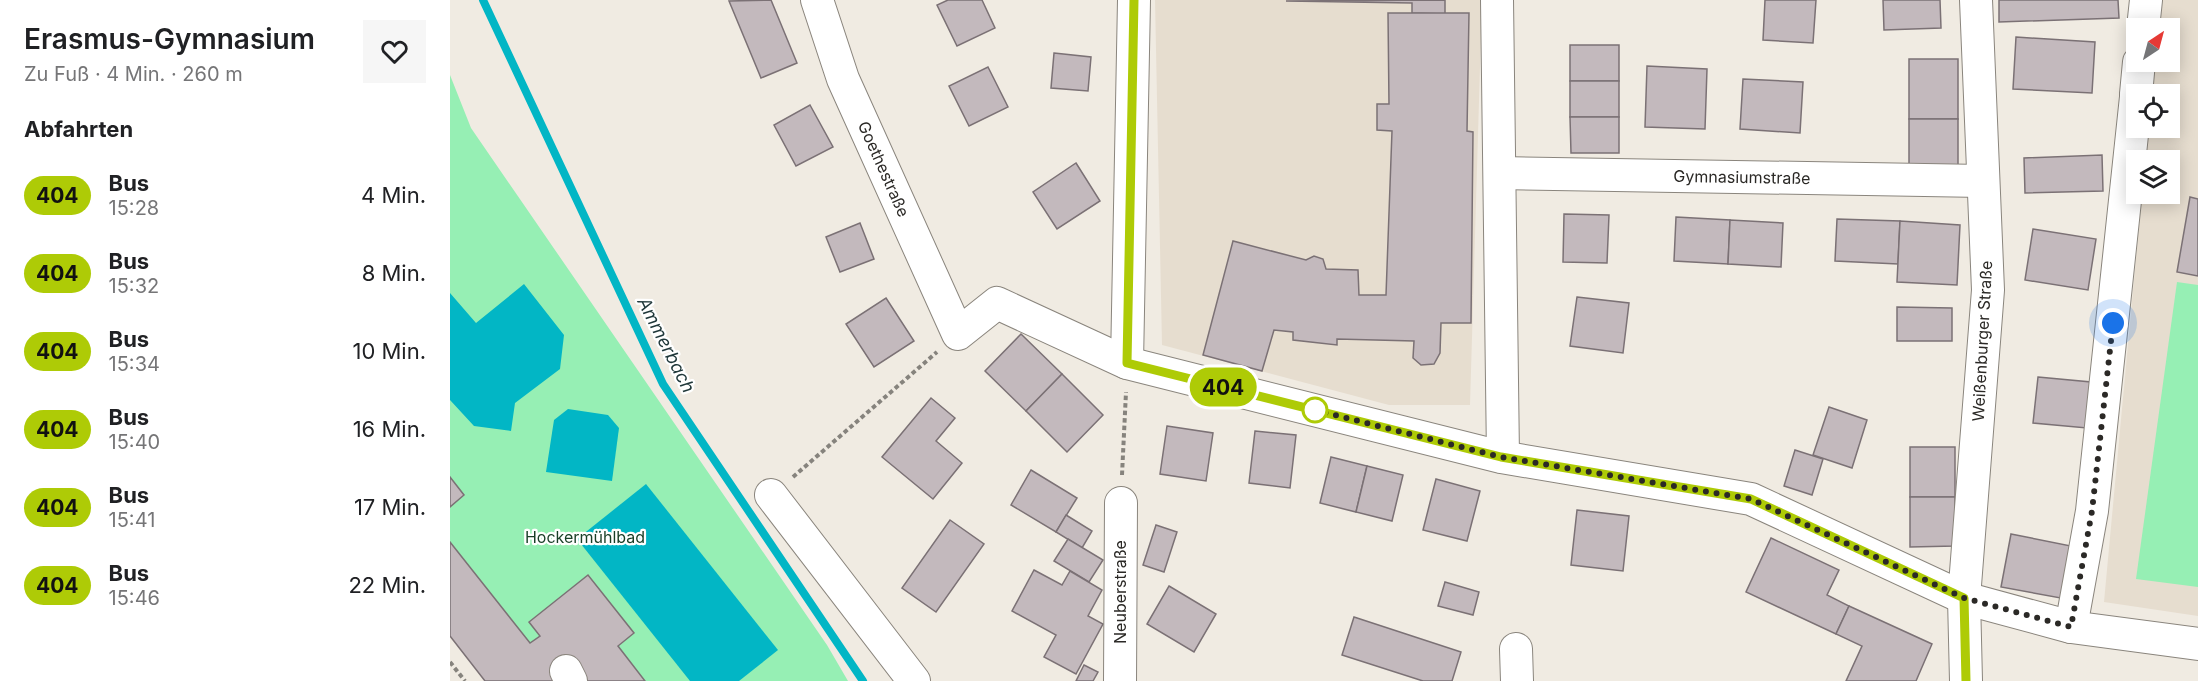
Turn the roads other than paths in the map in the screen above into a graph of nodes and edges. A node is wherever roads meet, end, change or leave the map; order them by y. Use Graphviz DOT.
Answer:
graph roads {
  1 [pos="817,0"];
  2 [pos="1134,0"];
  3 [pos="1497,0"];
  4 [pos="1976,0"];
  5 [pos="2146,0"];
  6 [pos="2144,18"];
  7 [pos="2131,138"];
  8 [pos="1500,173"];
  9 [pos="1983,181"];
  10 [pos="1127,363"];
  11 [pos="1503,457"];
  12 [pos="782,485"];
  13 [pos="1121,503"];
  14 [pos="1964,598"];
  15 [pos="2071,627"];
  16 [pos="2198,644"];
  17 [pos="1516,649"];
  18 [pos="914,681"];
  19 [pos="1120,681"];
  20 [pos="1517,681"];
  21 [pos="1966,681"];
  1 -- 10 [label="street, Goethestraße"];
  2 -- 10 [label="street"];
  3 -- 8 [label="street"];
  4 -- 9 [label="street, Weißenburger Straße"];
  5 -- 6 [label="street"];
  7 -- 15 [label="street"];
  8 -- 9 [label="street, Gymnasiumstraße"];
  8 -- 11 [label="street"];
  9 -- 14 [label="street, Weißenburger Straße"];
  10 -- 11 [label="street"];
  11 -- 14 [label="street"];
  12 -- 18 [label="street"];
  13 -- 19 [label="street, Neuberstraße"];
  14 -- 15 [label="street"];
  14 -- 21 [label="street, Weißenburger Straße"];
  15 -- 16 [label="street"];
  17 -- 20 [label="street"];
}
